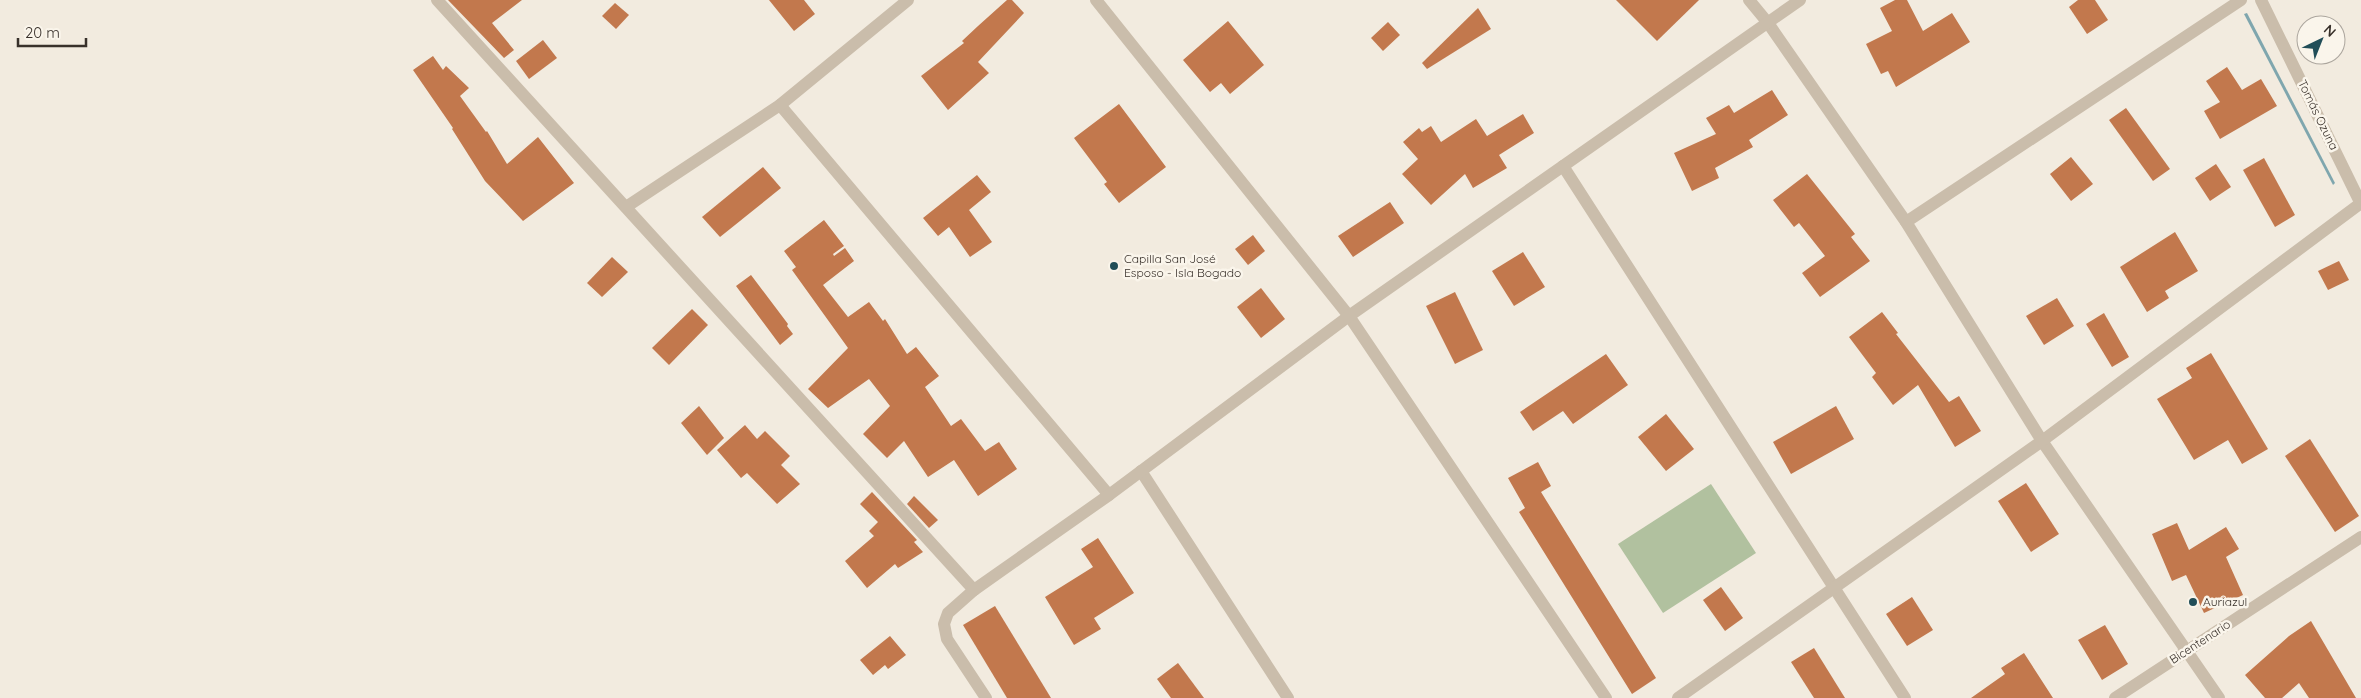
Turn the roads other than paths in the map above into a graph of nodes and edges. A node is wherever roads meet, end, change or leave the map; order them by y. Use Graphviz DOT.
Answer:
graph roads {
  1 [pos="437,0"];
  2 [pos="908,0"];
  3 [pos="1096,0"];
  4 [pos="1749,0"];
  5 [pos="1800,0"];
  6 [pos="2241,0"];
  7 [pos="2261,0"];
  8 [pos="1768,23"];
  9 [pos="780,105"];
  10 [pos="1563,166"];
  11 [pos="2361,204"];
  12 [pos="626,207"];
  13 [pos="1906,222"];
  14 [pos="1349,316"];
  15 [pos="2042,440"];
  16 [pos="1141,472"];
  17 [pos="1109,495"];
  18 [pos="2361,537"];
  19 [pos="1835,587"];
  20 [pos="974,590"];
  21 [pos="2186,652"];
  22 [pos="986,698"];
  23 [pos="1288,698"];
  24 [pos="1606,698"];
  25 [pos="1678,698"];
  26 [pos="1904,698"];
  27 [pos="2115,698"];
  28 [pos="2219,698"];
  1 -- 12 [label="street"];
  2 -- 9 [label="street"];
  3 -- 14 [label="street"];
  4 -- 8 [label="street"];
  5 -- 8 [label="street"];
  6 -- 13 [label="street"];
  7 -- 11 [label="street, Tomás Ozuna"];
  8 -- 10 [label="street"];
  8 -- 13 [label="street"];
  9 -- 12 [label="street"];
  9 -- 17 [label="street"];
  10 -- 14 [label="street"];
  10 -- 19 [label="street"];
  11 -- 15 [label="street"];
  12 -- 20 [label="street"];
  13 -- 15 [label="street"];
  14 -- 16 [label="street"];
  14 -- 24 [label="street"];
  15 -- 19 [label="street"];
  15 -- 21 [label="street"];
  16 -- 17 [label="street"];
  16 -- 23 [label="street"];
  17 -- 20 [label="street"];
  18 -- 21 [label="street, Bicentenario"];
  19 -- 25 [label="street"];
  19 -- 26 [label="street"];
  20 -- 22 [label="street"];
  21 -- 27 [label="street, Bicentenario"];
  21 -- 28 [label="street"];
}
